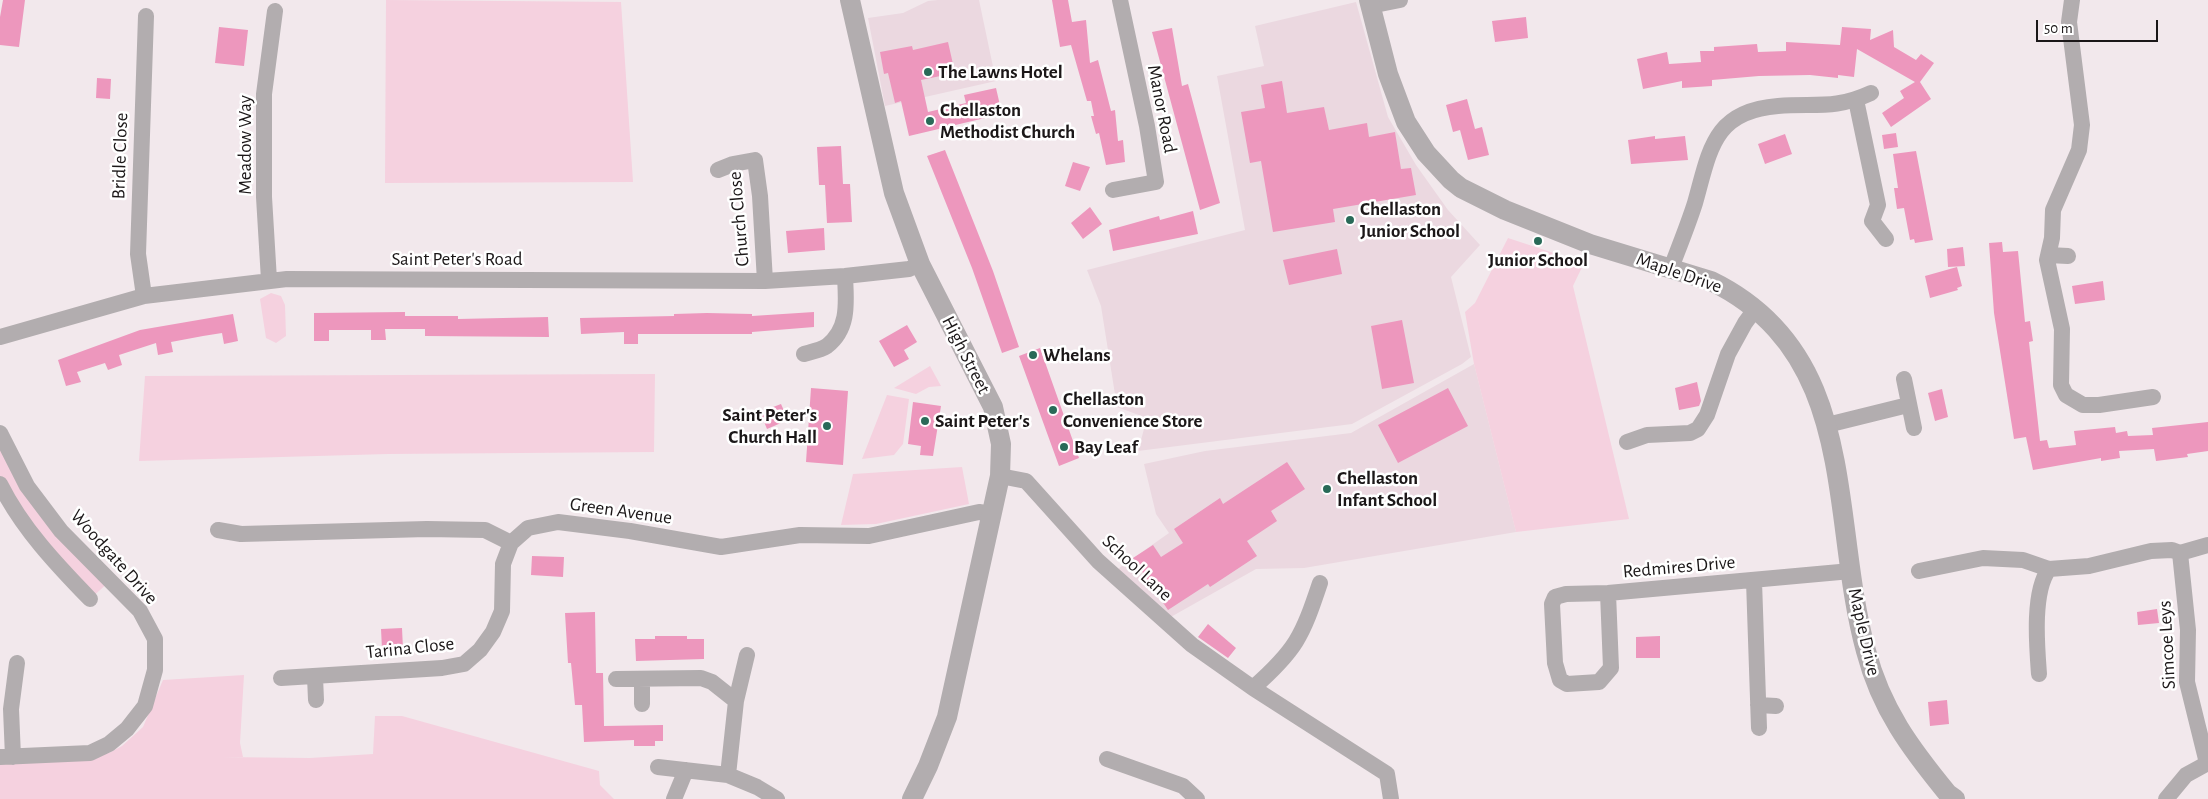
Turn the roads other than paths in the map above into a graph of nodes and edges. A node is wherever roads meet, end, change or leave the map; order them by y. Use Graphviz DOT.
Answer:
graph roads {
  1 [pos="850,0"];
  2 [pos="1120,0"];
  3 [pos="1400,0"];
  4 [pos="2072,0"];
  5 [pos="1370,3"];
  6 [pos="275,12"];
  7 [pos="146,16"];
  8 [pos="718,170"];
  9 [pos="1113,190"];
  10 [pos="1886,238"];
  11 [pos="2048,255"];
  12 [pos="2068,256"];
  13 [pos="920,264"];
  14 [pos="1671,268"];
  15 [pos="845,276"];
  16 [pos="270,280"];
  17 [pos="765,281"];
  18 [pos="144,296"];
  19 [pos="1756,308"];
  20 [pos="0,337"];
  21 [pos="804,354"];
  22 [pos="1904,379"];
  23 [pos="2153,397"];
  24 [pos="1908,405"];
  25 [pos="1827,425"];
  26 [pos="1914,428"];
  27 [pos="0,432"];
  28 [pos="1628,442"];
  29 [pos="1000,476"];
  30 [pos="0,484"];
  31 [pos="5,506"];
  32 [pos="992,514"];
  33 [pos="218,530"];
  34 [pos="512,543"];
  35 [pos="2208,545"];
  36 [pos="2180,553"];
  37 [pos="2049,569"];
  38 [pos="1851,571"];
  39 [pos="1919,571"];
  40 [pos="1754,581"];
  41 [pos="1320,583"];
  42 [pos="1608,593"];
  43 [pos="90,599"];
  44 [pos="747,654"];
  45 [pos="17,663"];
  46 [pos="2039,674"];
  47 [pos="315,677"];
  48 [pos="280,678"];
  49 [pos="616,679"];
  50 [pos="642,679"];
  51 [pos="1253,688"];
  52 [pos="316,700"];
  53 [pos="736,701"];
  54 [pos="642,704"];
  55 [pos="1758,705"];
  56 [pos="1776,706"];
  57 [pos="1759,728"];
  58 [pos="6,757"];
  59 [pos="1107,759"];
  60 [pos="2207,763"];
  61 [pos="658,767"];
  62 [pos="686,770"];
  63 [pos="728,775"];
  64 [pos="1949,798"];
  65 [pos="674,799"];
  66 [pos="777,799"];
  67 [pos="912,799"];
  68 [pos="1197,799"];
  69 [pos="1390,799"];
  70 [pos="2166,799"];
  1 -- 13 [label="street, High Street"];
  2 -- 9 [label="street, Manor Road"];
  3 -- 5 [label="street"];
  4 -- 11 [label="street"];
  5 -- 14 [label="street, Maple Drive"];
  6 -- 16 [label="street, Meadow Way"];
  7 -- 18 [label="street, Bridle Close"];
  8 -- 17 [label="street, Church Close"];
  10 -- 14 [label="street"];
  11 -- 12 [label="street"];
  11 -- 23 [label="street"];
  13 -- 15 [label="street, Saint Peter's Road"];
  13 -- 29 [label="street, High Street"];
  14 -- 19 [label="street, Maple Drive"];
  15 -- 17 [label="street, Saint Peter's Road"];
  15 -- 21 [label="street"];
  16 -- 17 [label="street, Saint Peter's Road"];
  16 -- 18 [label="street, Saint Peter's Road"];
  18 -- 20 [label="street, Saint Peter's Road"];
  19 -- 25 [label="street, Maple Drive"];
  19 -- 28 [label="street"];
  22 -- 24 [label="street"];
  24 -- 25 [label="street"];
  24 -- 26 [label="street"];
  25 -- 38 [label="street, Maple Drive"];
  27 -- 58 [label="street, Woodgate Drive"];
  29 -- 32 [label="street, High Street"];
  29 -- 51 [label="street, School Lane"];
  30 -- 31 [label="street"];
  31 -- 43 [label="street"];
  32 -- 34 [label="street, Green Avenue"];
  32 -- 67 [label="street, High Street"];
  33 -- 34 [label="street"];
  34 -- 47 [label="street, Tarina Close"];
  35 -- 36 [label="street"];
  36 -- 37 [label="street"];
  36 -- 60 [label="street, Simcoe Leys"];
  37 -- 39 [label="street"];
  37 -- 46 [label="street"];
  38 -- 40 [label="street, Redmires Drive"];
  38 -- 64 [label="street, Maple Drive"];
  40 -- 42 [label="street, Redmires Drive"];
  40 -- 55 [label="street, Redmires Drive"];
  41 -- 51 [label="street"];
  42 -- 42 [label="street, Redmires Drive"];
  44 -- 53 [label="street"];
  45 -- 58 [label="street"];
  47 -- 48 [label="street, Tarina Close"];
  47 -- 52 [label="street"];
  49 -- 50 [label="street"];
  50 -- 53 [label="street"];
  50 -- 54 [label="street"];
  51 -- 69 [label="street, School Lane"];
  53 -- 63 [label="street"];
  55 -- 56 [label="street"];
  55 -- 57 [label="street, Redmires Drive"];
  59 -- 68 [label="street"];
  60 -- 70 [label="street"];
  61 -- 62 [label="street"];
  62 -- 63 [label="street"];
  62 -- 65 [label="street"];
  63 -- 66 [label="street"];
}
